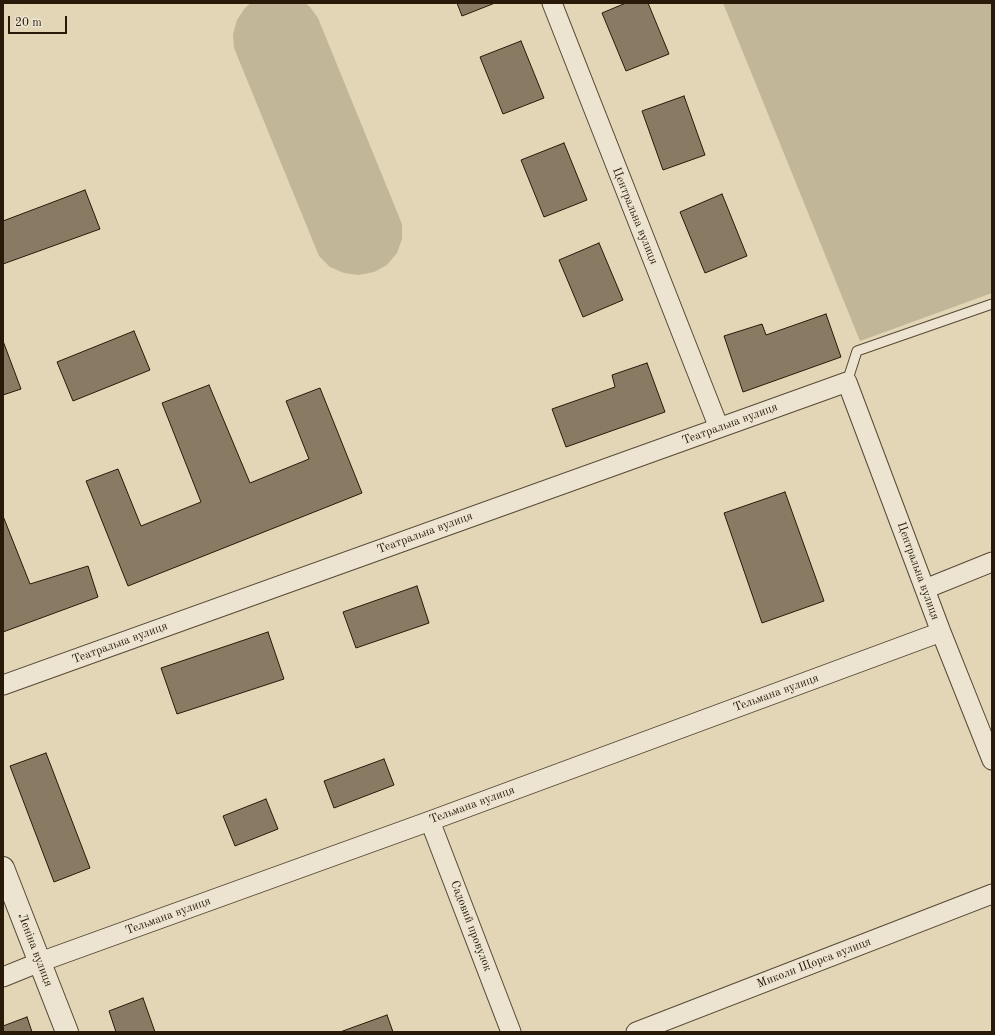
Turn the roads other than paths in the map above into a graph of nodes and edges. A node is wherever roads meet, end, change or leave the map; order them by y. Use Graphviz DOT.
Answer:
graph roads {
  1 [pos="552,3"];
  2 [pos="992,304"];
  3 [pos="847,382"];
  4 [pos="719,428"];
  5 [pos="992,562"];
  6 [pos="925,589"];
  7 [pos="941,632"];
  8 [pos="3,685"];
  9 [pos="992,760"];
  10 [pos="430,821"];
  11 [pos="3,868"];
  12 [pos="992,894"];
  13 [pos="40,962"];
  14 [pos="3,977"];
  15 [pos="67,1032"];
  16 [pos="511,1032"];
  17 [pos="636,1032"];
  1 -- 4 [label="street, Центральна вулиця"];
  2 -- 3 [label="lane"];
  3 -- 4 [label="street, Театральна вулиця"];
  3 -- 6 [label="street, Центральна вулиця"];
  4 -- 8 [label="street, Театральна вулиця"];
  5 -- 6 [label="street"];
  6 -- 7 [label="street, Центральна вулиця"];
  7 -- 9 [label="street, Центральна вулиця"];
  7 -- 10 [label="street, Тельмана вулиця"];
  10 -- 13 [label="street, Тельмана вулиця"];
  10 -- 16 [label="street, Садовий провулок"];
  11 -- 13 [label="street, Леніна вулиця"];
  12 -- 17 [label="street, Миколи Щорса вулиця"];
  13 -- 14 [label="street, Тельмана вулиця"];
  13 -- 15 [label="street, Леніна вулиця"];
}
